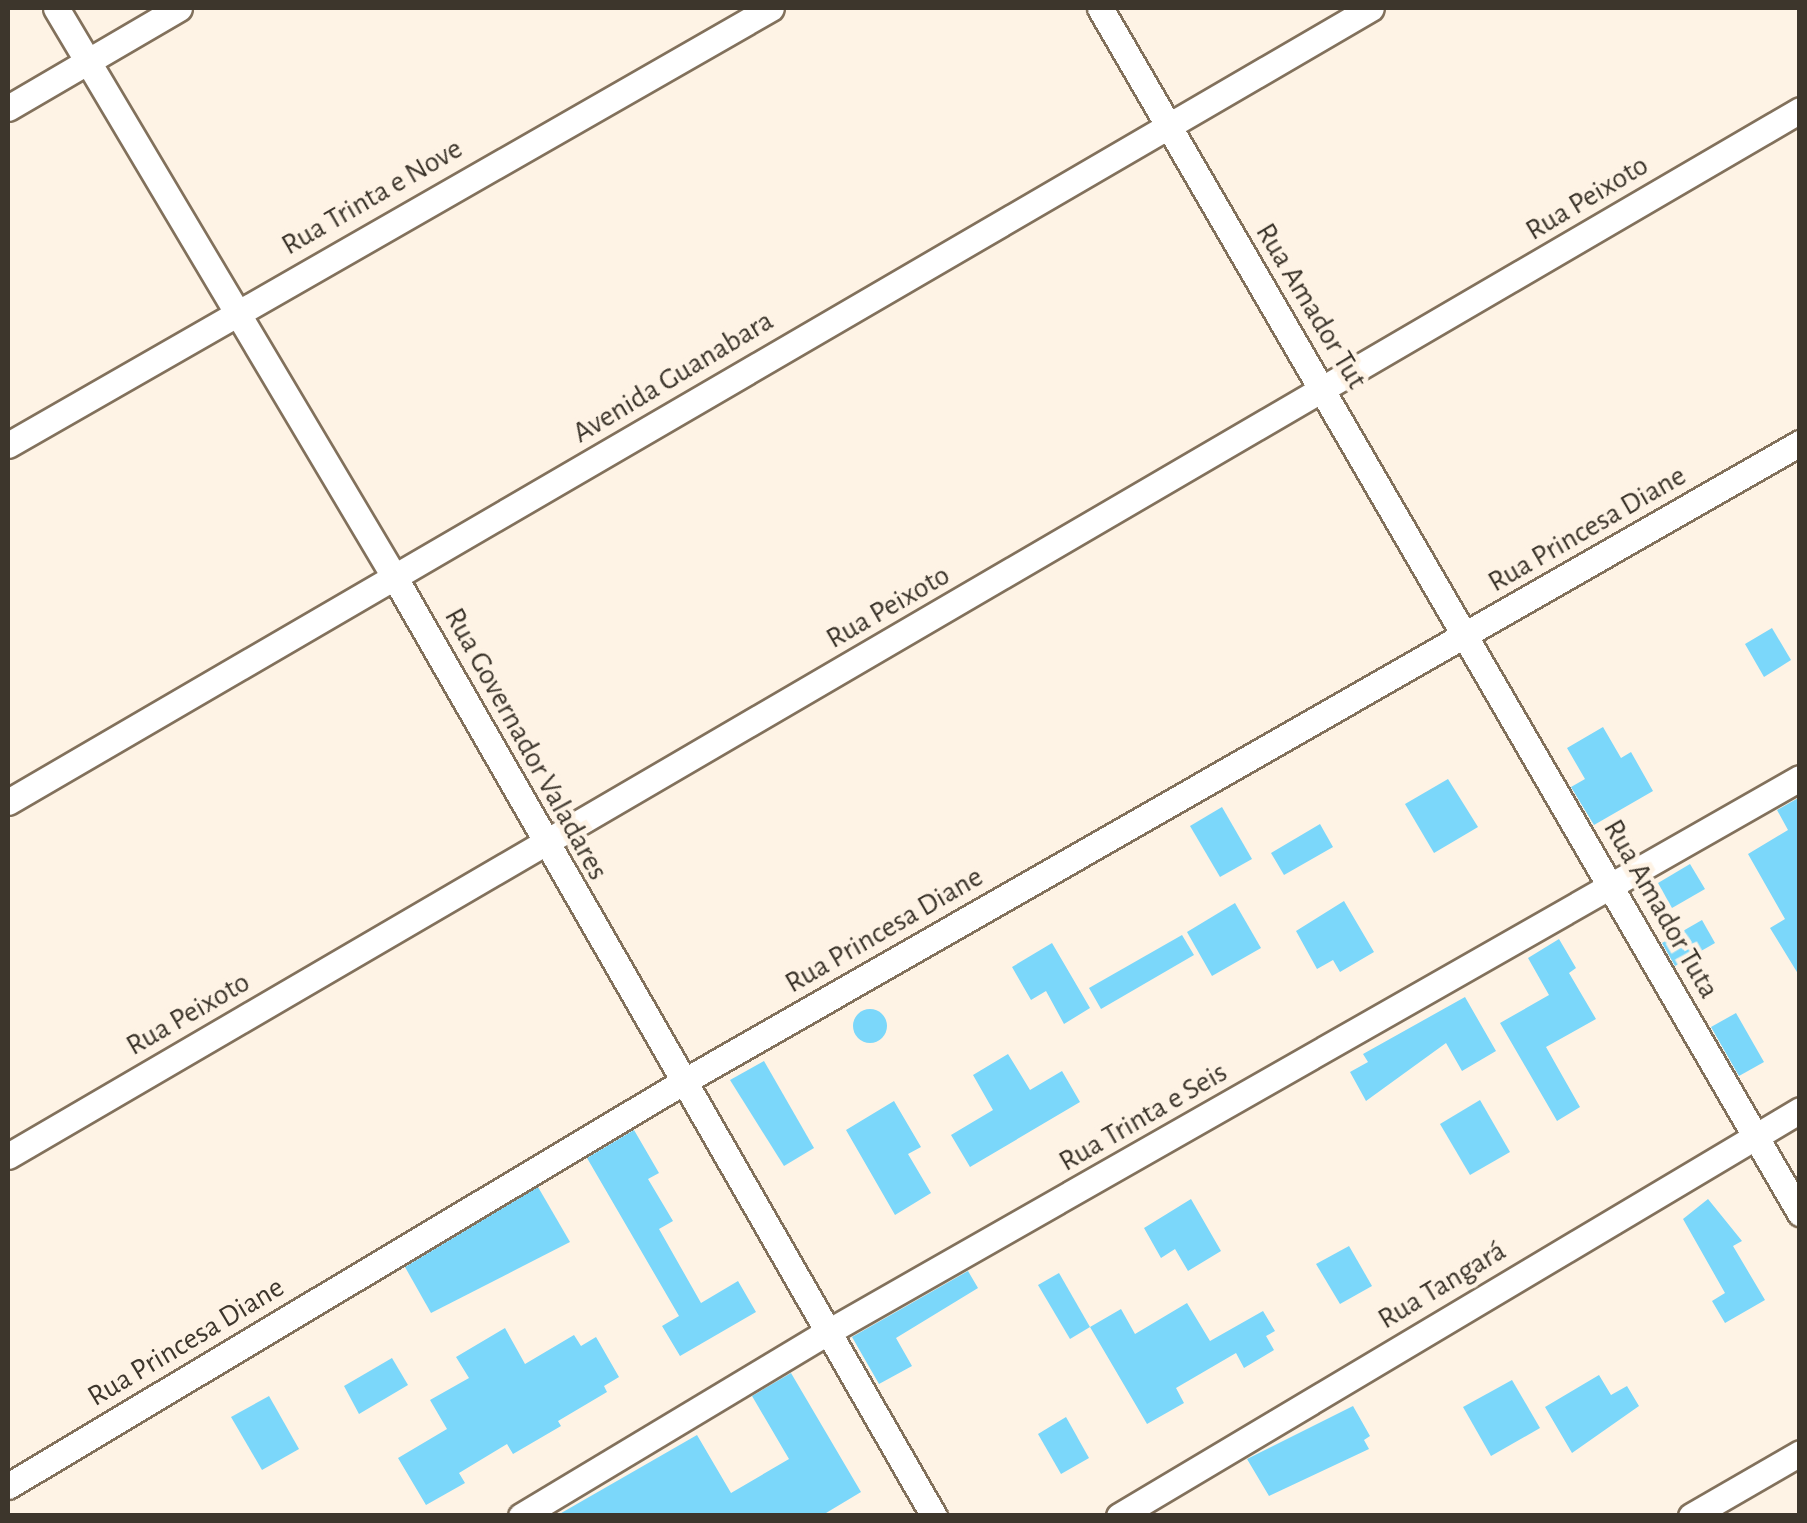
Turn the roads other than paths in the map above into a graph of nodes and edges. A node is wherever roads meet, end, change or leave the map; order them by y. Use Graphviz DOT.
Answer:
graph roads {
  1 [pos="56,8"];
  2 [pos="179,8"];
  3 [pos="770,8"];
  4 [pos="1100,8"];
  5 [pos="1372,8"];
  6 [pos="88,61"];
  7 [pos="8,108"];
  8 [pos="1800,110"];
  9 [pos="1164,124"];
  10 [pos="238,310"];
  11 [pos="1324,391"];
  12 [pos="1800,442"];
  13 [pos="8,445"];
  14 [pos="396,578"];
  15 [pos="1470,636"];
  16 [pos="1800,778"];
  17 [pos="8,802"];
  18 [pos="544,846"];
  19 [pos="1610,890"];
  20 [pos="681,1083"];
  21 [pos="1800,1110"];
  22 [pos="1756,1136"];
  23 [pos="8,1156"];
  24 [pos="1800,1214"];
  25 [pos="826,1333"];
  26 [pos="1800,1452"];
  27 [pos="8,1486"];
  28 [pos="521,1516"];
  29 [pos="934,1516"];
  30 [pos="1119,1516"];
  31 [pos="1691,1516"];
  1 -- 6 [label="street, Rua Governador Valadares"];
  2 -- 6 [label="street"];
  3 -- 10 [label="street, Rua Trinta e Nove"];
  4 -- 9 [label="street, Rua Amador Tut"];
  5 -- 9 [label="street, Avenida Guanabara"];
  6 -- 7 [label="street"];
  6 -- 10 [label="street, Rua Governador Valadares"];
  8 -- 11 [label="street, Rua Peixoto"];
  9 -- 11 [label="street, Rua Amador Tut"];
  9 -- 14 [label="street, Avenida Guanabara"];
  10 -- 13 [label="street, Rua Trinta e Nove"];
  10 -- 14 [label="street, Rua Governador Valadares"];
  11 -- 15 [label="street, Rua Amador Tut"];
  11 -- 18 [label="street, Rua Peixoto"];
  12 -- 15 [label="street, Rua Princesa Diane"];
  14 -- 17 [label="street, Avenida Guanabara"];
  14 -- 18 [label="street, Rua Governador Valadares"];
  15 -- 19 [label="street, Rua Amador Tuta"];
  15 -- 20 [label="street, Rua Princesa Diane"];
  16 -- 19 [label="street, Rua Trinta e Seis"];
  18 -- 20 [label="street, Rua Governador Valadares"];
  18 -- 23 [label="street, Rua Peixoto"];
  19 -- 22 [label="street, Rua Amador Tuta"];
  19 -- 25 [label="street, Rua Trinta e Seis"];
  20 -- 25 [label="street, Rua Governador Valadares"];
  20 -- 27 [label="street, Rua Princesa Diane"];
  21 -- 22 [label="street, Rua Tangará"];
  22 -- 24 [label="street, Rua Amador Tuta"];
  22 -- 30 [label="street, Rua Tangará"];
  25 -- 28 [label="street, Rua Trinta e Seis"];
  25 -- 29 [label="street, Rua Governador Valadares"];
  26 -- 31 [label="street"];
}
